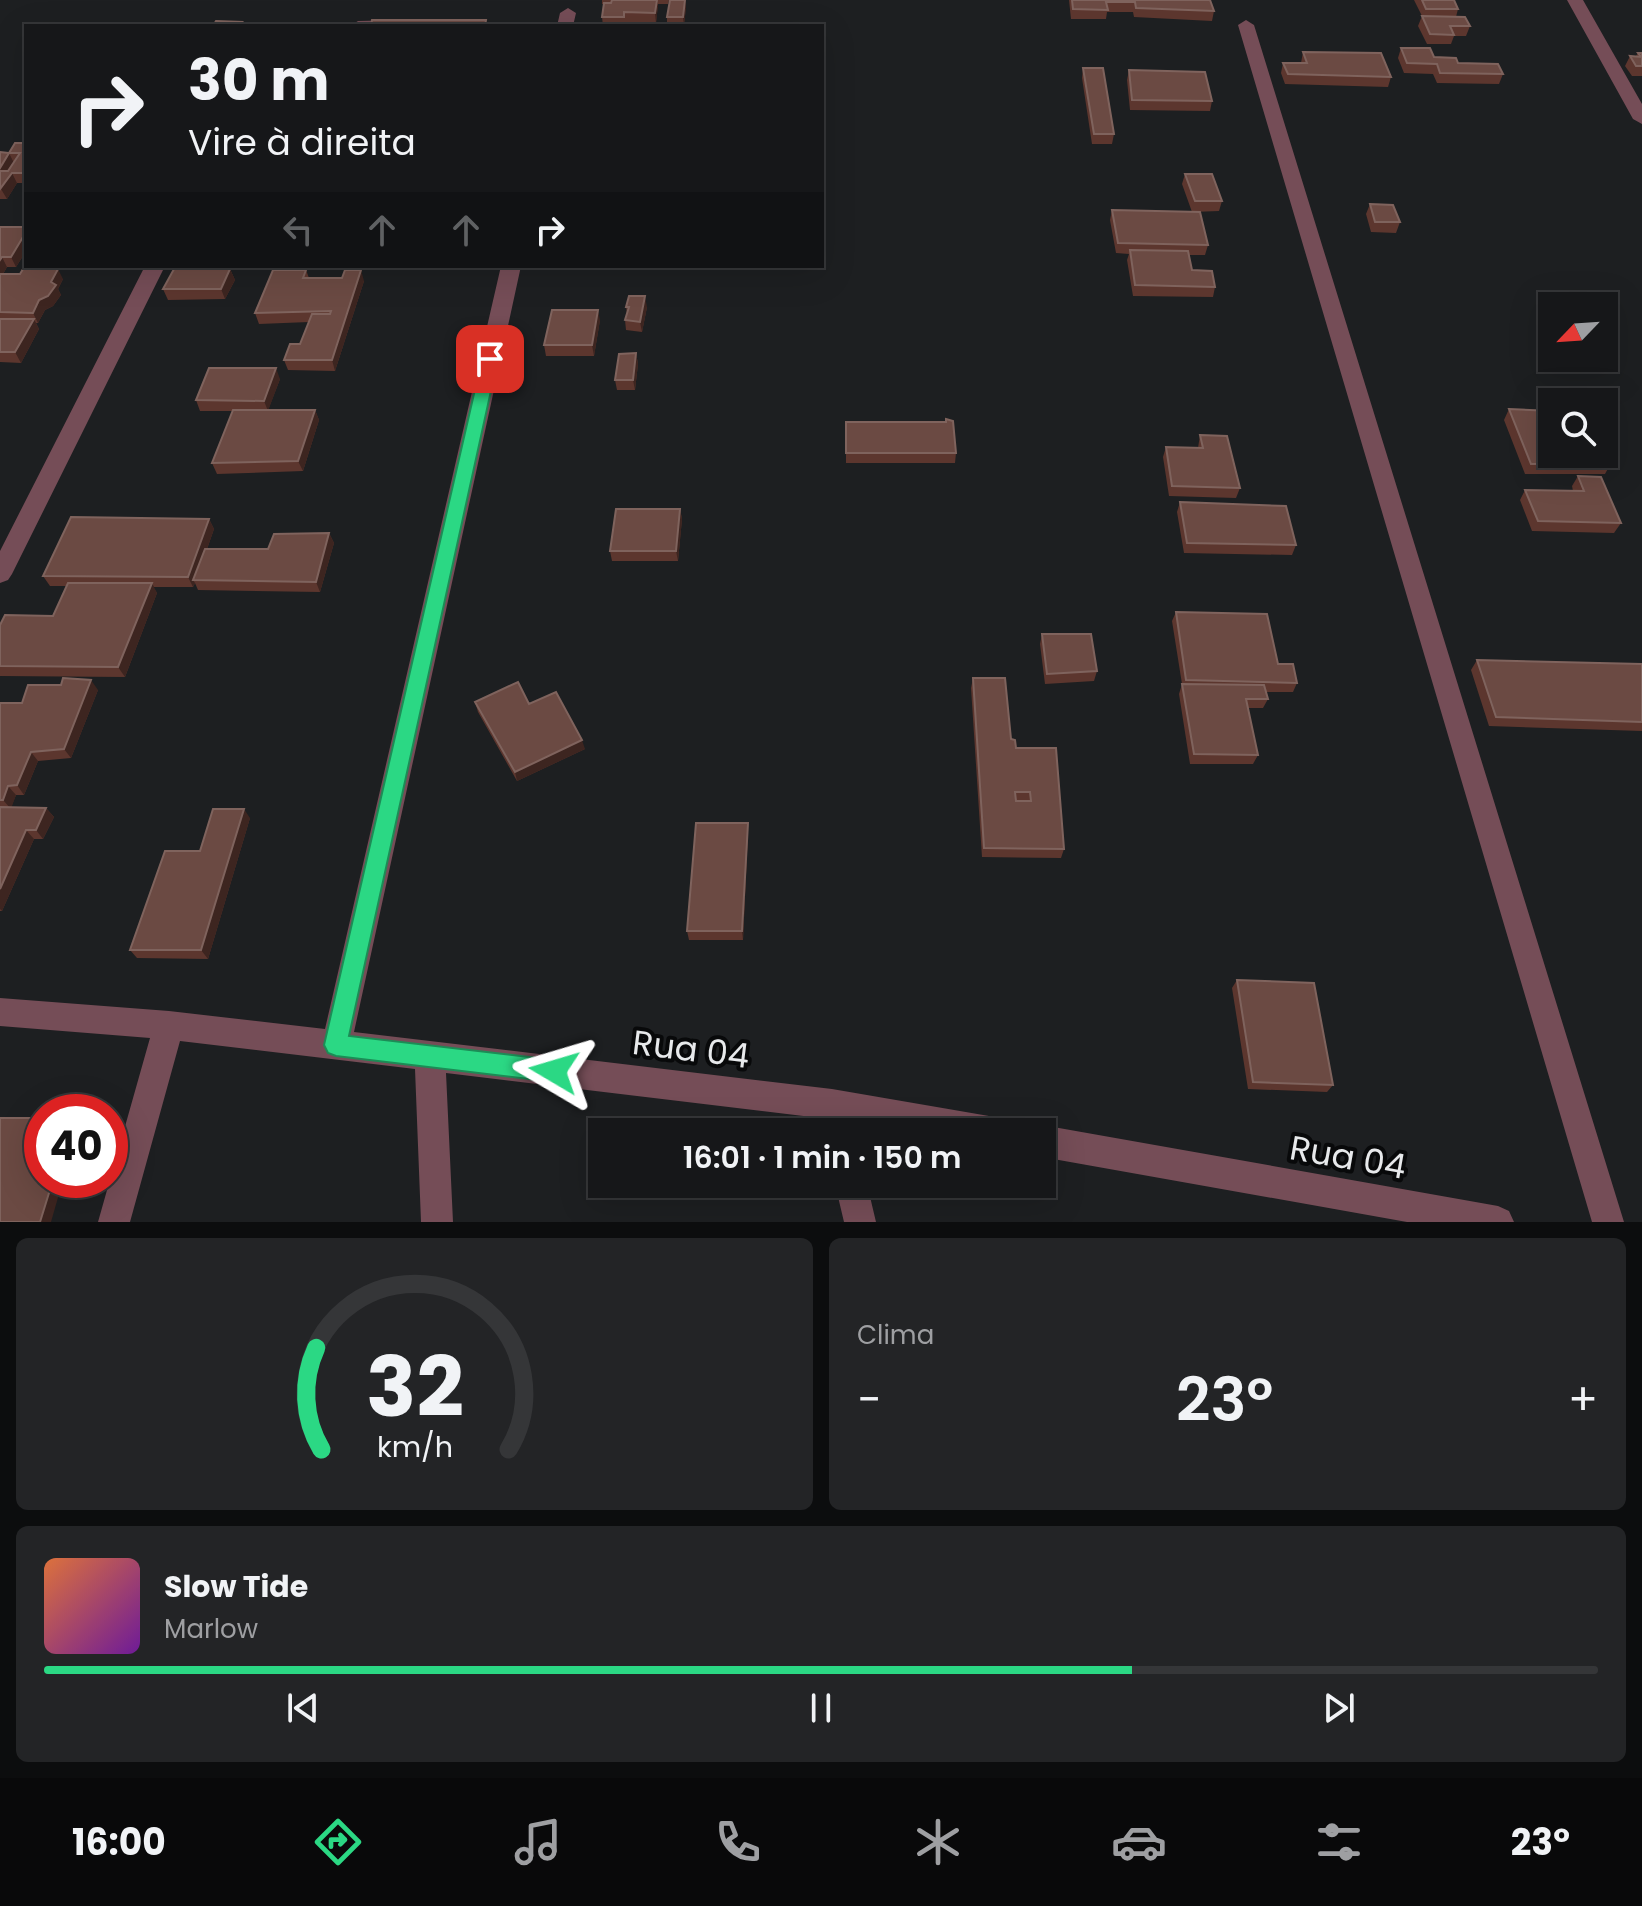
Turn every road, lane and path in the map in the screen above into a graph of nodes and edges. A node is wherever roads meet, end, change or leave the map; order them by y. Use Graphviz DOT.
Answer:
graph roads {
  1 [pos="1575,0"];
  2 [pos="1246,25"];
  3 [pos="1642,119"];
  4 [pos="154,268"];
  5 [pos="511,268"];
  6 [pos="0,574"];
  7 [pos="0,1012"];
  8 [pos="169,1025"];
  9 [pos="336,1045"];
  10 [pos="430,1056"];
  11 [pos="835,1118"];
  12 [pos="1056,1143"];
  13 [pos="854,1198"];
  14 [pos="114,1222"];
  15 [pos="437,1222"];
  16 [pos="860,1222"];
  17 [pos="1498,1222"];
  18 [pos="1608,1222"];
  1 -- 3 [label="street"];
  2 -- 18 [label="street"];
  4 -- 6 [label="street"];
  5 -- 9 [label="street"];
  7 -- 8 [label="street, Rua 04"];
  8 -- 9 [label="street, Rua 04"];
  8 -- 14 [label="street"];
  9 -- 10 [label="street, Rua 04"];
  10 -- 11 [label="street, Rua 04"];
  10 -- 15 [label="street"];
  12 -- 17 [label="street, Rua 04"];
  13 -- 16 [label="street"];
}
